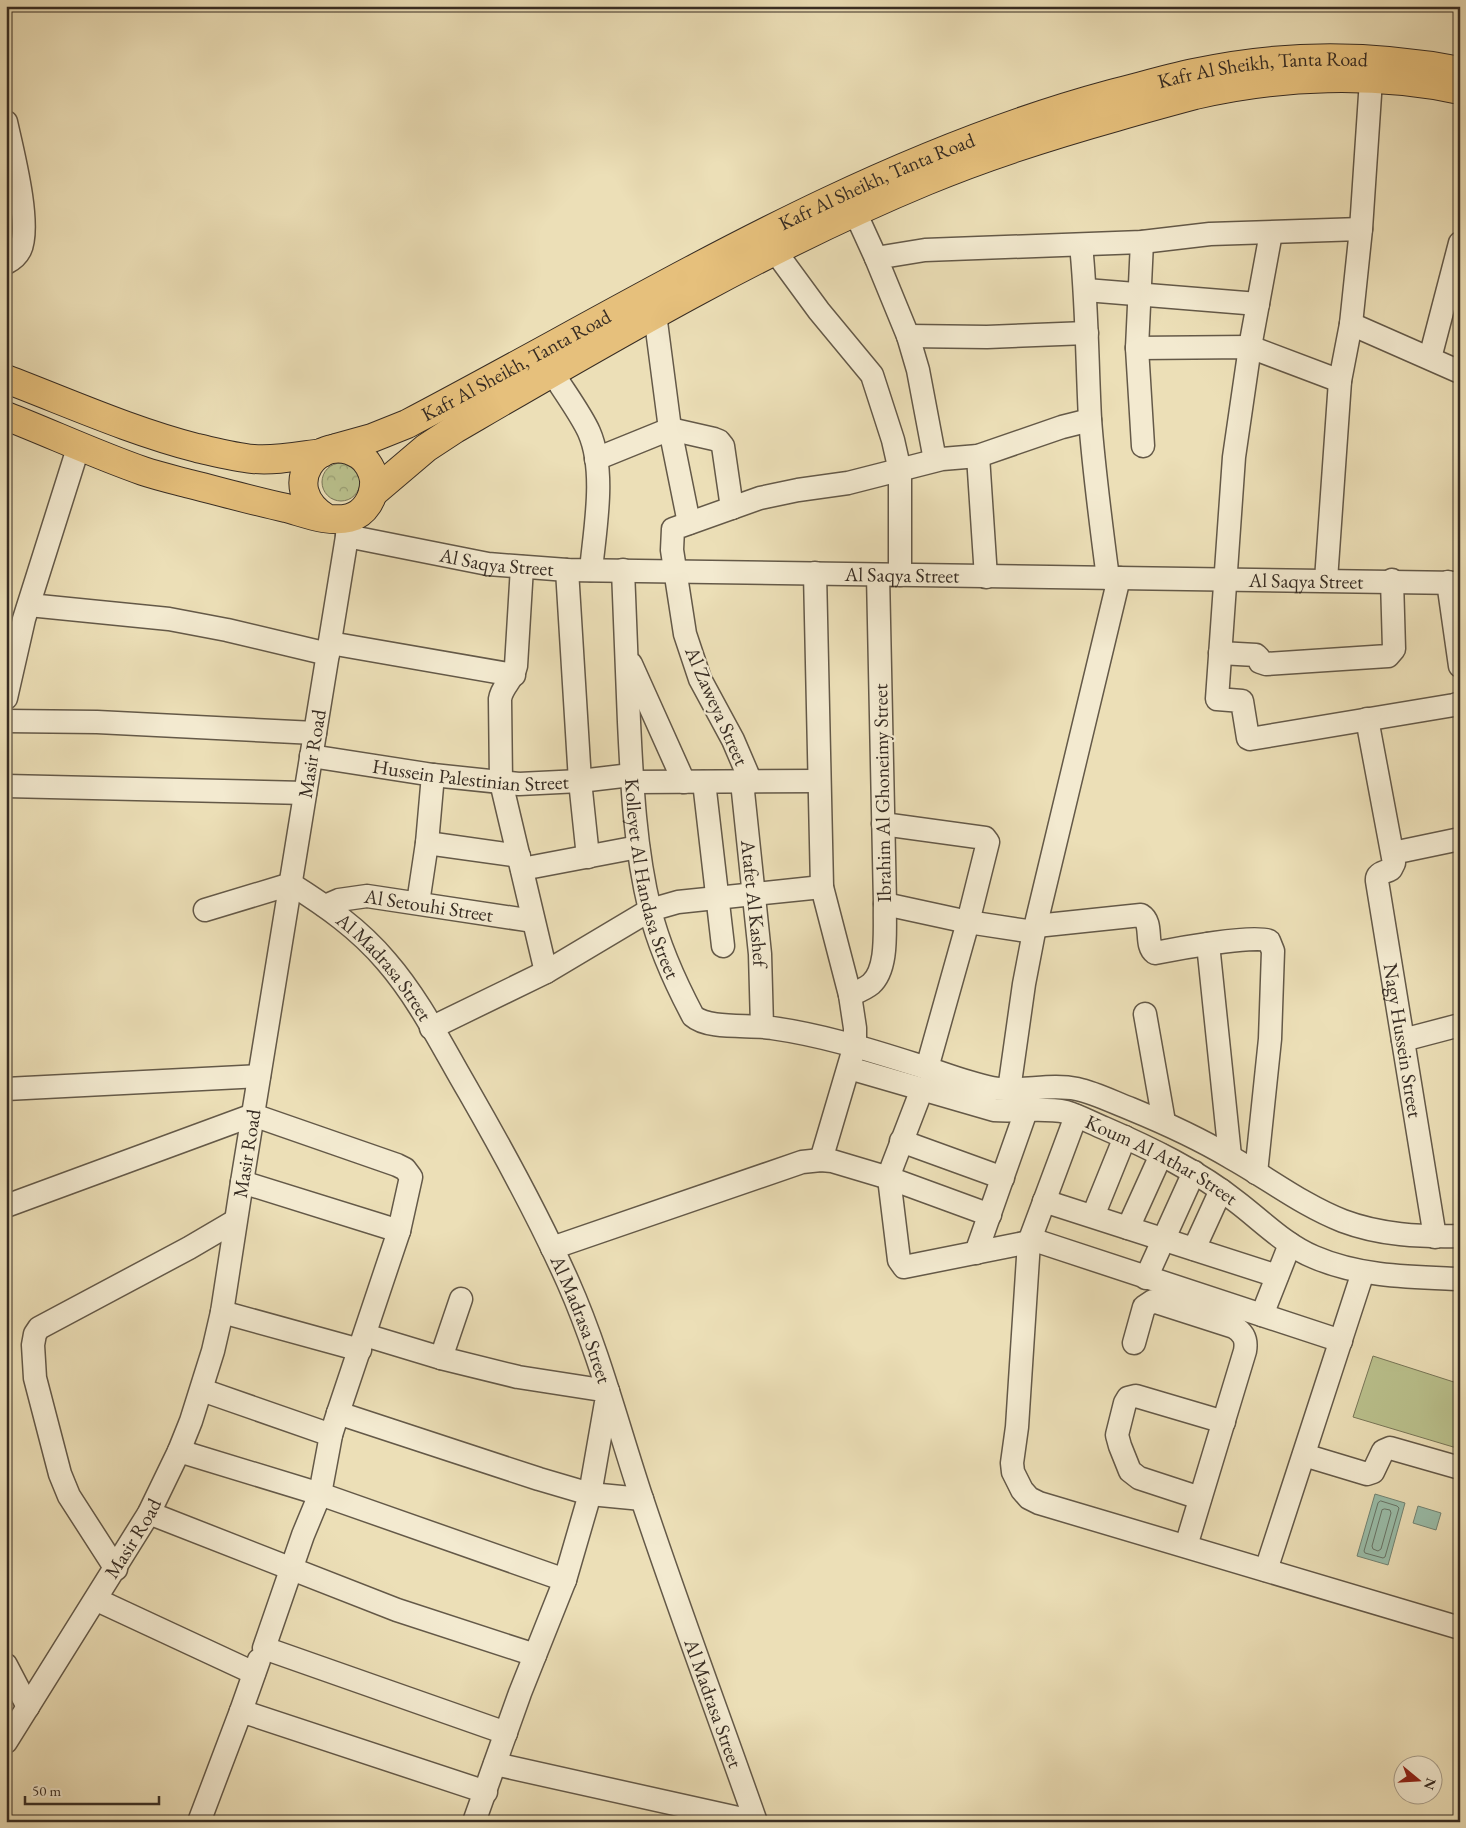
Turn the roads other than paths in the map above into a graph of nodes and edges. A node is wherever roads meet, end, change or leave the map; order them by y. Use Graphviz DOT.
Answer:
graph roads {
  1 [pos="1460,71"];
  2 [pos="1370,80"];
  3 [pos="1460,90"];
  4 [pos="6,122"];
  5 [pos="855,212"];
  6 [pos="1361,229"];
  7 [pos="1271,233"];
  8 [pos="1142,242"];
  9 [pos="1460,243"];
  10 [pos="1082,245"];
  11 [pos="775,251"];
  12 [pos="876,258"];
  13 [pos="6,263"];
  14 [pos="1086,290"];
  15 [pos="1139,294"];
  16 [pos="1258,304"];
  17 [pos="655,314"];
  18 [pos="1351,324"];
  19 [pos="1087,332"];
  20 [pos="908,336"];
  21 [pos="1250,347"];
  22 [pos="1137,348"];
  23 [pos="1430,358"];
  24 [pos="552,372"];
  25 [pos="1460,372"];
  26 [pos="6,379"];
  27 [pos="1340,381"];
  28 [pos="7,419"];
  29 [pos="1090,420"];
  30 [pos="670,429"];
  31 [pos="80,445"];
  32 [pos="1143,446"];
  33 [pos="329,450"];
  34 [pos="978,456"];
  35 [pos="596,459"];
  36 [pos="935,460"];
  37 [pos="900,471"];
  38 [pos="373,493"];
  39 [pos="732,508"];
  40 [pos="689,523"];
  41 [pos="341,524"];
  42 [pos="522,567"];
  43 [pos="567,570"];
  44 [pos="591,570"];
  45 [pos="623,570"];
  46 [pos="675,571"];
  47 [pos="815,573"];
  48 [pos="889,575"];
  49 [pos="986,577"];
  50 [pos="1114,578"];
  51 [pos="1227,578"];
  52 [pos="1326,580"];
  53 [pos="1392,580"];
  54 [pos="1454,582"];
  55 [pos="20,614"];
  56 [pos="329,648"];
  57 [pos="626,652"];
  58 [pos="1220,653"];
  59 [pos="1460,666"];
  60 [pos="514,675"];
  61 [pos="6,698"];
  62 [pos="1460,703"];
  63 [pos="1367,719"];
  64 [pos="6,722"];
  65 [pos="315,732"];
  66 [pos="311,756"];
  67 [pos="433,775"];
  68 [pos="632,779"];
  69 [pos="580,781"];
  70 [pos="818,781"];
  71 [pos="501,782"];
  72 [pos="694,782"];
  73 [pos="746,782"];
  74 [pos="6,786"];
  75 [pos="306,793"];
  76 [pos="883,824"];
  77 [pos="1460,839"];
  78 [pos="428,843"];
  79 [pos="638,847"];
  80 [pos="1393,853"];
  81 [pos="588,857"];
  82 [pos="520,863"];
  83 [pos="291,884"];
  84 [pos="822,887"];
  85 [pos="753,894"];
  86 [pos="718,898"];
  87 [pos="418,903"];
  88 [pos="885,904"];
  89 [pos="325,906"];
  90 [pos="206,910"];
  91 [pos="650,910"];
  92 [pos="533,921"];
  93 [pos="968,922"];
  94 [pos="1035,929"];
  95 [pos="1208,944"];
  96 [pos="723,946"];
  97 [pos="546,972"];
  98 [pos="850,995"];
  99 [pos="1145,1014"];
  100 [pos="1460,1025"];
  101 [pos="762,1026"];
  102 [pos="431,1028"];
  103 [pos="1402,1040"];
  104 [pos="855,1045"];
  105 [pos="848,1068"];
  106 [pos="259,1076"];
  107 [pos="924,1079"];
  108 [pos="6,1089"];
  109 [pos="1009,1090"];
  110 [pos="1026,1111"];
  111 [pos="253,1115"];
  112 [pos="1076,1116"];
  113 [pos="1164,1122"];
  114 [pos="1125,1137"];
  115 [pos="901,1141"];
  116 [pos="1161,1155"];
  117 [pos="1230,1156"];
  118 [pos="821,1160"];
  119 [pos="1194,1172"];
  120 [pos="1256,1173"];
  121 [pos="889,1178"];
  122 [pos="1003,1178"];
  123 [pos="242,1182"];
  124 [pos="1221,1190"];
  125 [pos="1044,1201"];
  126 [pos="6,1206"];
  127 [pos="990,1215"];
  128 [pos="1094,1216"];
  129 [pos="236,1221"];
  130 [pos="1128,1228"];
  131 [pos="400,1231"];
  132 [pos="1460,1236"];
  133 [pos="1435,1237"];
  134 [pos="1164,1239"];
  135 [pos="1028,1242"];
  136 [pos="1290,1244"];
  137 [pos="552,1248"];
  138 [pos="1194,1249"];
  139 [pos="976,1253"];
  140 [pos="1363,1272"];
  141 [pos="1277,1276"];
  142 [pos="1146,1278"];
  143 [pos="1460,1279"];
  144 [pos="461,1299"];
  145 [pos="222,1312"];
  146 [pos="1262,1315"];
  147 [pos="1341,1341"];
  148 [pos="362,1342"];
  149 [pos="1134,1343"];
  150 [pos="441,1358"];
  151 [pos="202,1390"];
  152 [pos="608,1391"];
  153 [pos="338,1413"];
  154 [pos="1224,1422"];
  155 [pos="331,1435"];
  156 [pos="179,1451"];
  157 [pos="1304,1455"];
  158 [pos="1460,1468"];
  159 [pos="320,1494"];
  160 [pos="590,1494"];
  161 [pos="1200,1498"];
  162 [pos="642,1500"];
  163 [pos="150,1513"];
  164 [pos="1186,1546"];
  165 [pos="116,1569"];
  166 [pos="291,1570"];
  167 [pos="1266,1570"];
  168 [pos="565,1580"];
  169 [pos="97,1600"];
  170 [pos="1460,1628"];
  171 [pos="264,1648"];
  172 [pos="535,1655"];
  173 [pos="6,1665"];
  174 [pos="254,1673"];
  175 [pos="28,1707"];
  176 [pos="241,1711"];
  177 [pos="506,1732"];
  178 [pos="6,1742"];
  179 [pos="495,1764"];
  180 [pos="486,1792"];
  181 [pos="199,1822"];
  182 [pos="474,1822"];
  183 [pos="756,1822"];
  1 -- 33 [label="main road, Kafr Al Sheikh, Tanta Road"];
  2 -- 3 [label="main road, Kafr Al Sheikh, Tanta Road"];
  2 -- 5 [label="main road, Kafr Al Sheikh, Tanta Road"];
  2 -- 6 [label="street"];
  4 -- 13 [label="street"];
  5 -- 11 [label="main road, Kafr Al Sheikh, Tanta Road"];
  5 -- 12 [label="street"];
  6 -- 7 [label="street"];
  6 -- 18 [label="street"];
  7 -- 8 [label="street"];
  7 -- 16 [label="street"];
  8 -- 10 [label="street"];
  8 -- 15 [label="street"];
  9 -- 23 [label="street"];
  10 -- 12 [label="street"];
  10 -- 14 [label="street"];
  11 -- 17 [label="main road, Kafr Al Sheikh, Tanta Road"];
  11 -- 37 [label="street, Ibrahim Al Ghoneimy Street"];
  12 -- 20 [label="street"];
  14 -- 15 [label="street"];
  14 -- 19 [label="street"];
  15 -- 16 [label="street"];
  15 -- 22 [label="street"];
  16 -- 21 [label="street"];
  17 -- 24 [label="main road, Kafr Al Sheikh, Tanta Road"];
  17 -- 30 [label="street"];
  18 -- 23 [label="street"];
  18 -- 27 [label="street"];
  19 -- 20 [label="street"];
  19 -- 29 [label="street"];
  20 -- 36 [label="street"];
  21 -- 22 [label="street"];
  21 -- 27 [label="street"];
  21 -- 51 [label="street"];
  22 -- 32 [label="street"];
  23 -- 25 [label="street"];
  24 -- 35 [label="street"];
  24 -- 38 [label="main road, Kafr Al Sheikh, Tanta Road"];
  26 -- 33 [label="main road, Kafr Al Sheikh, Tanta Road"];
  27 -- 52 [label="street"];
  28 -- 31 [label="main road"];
  29 -- 34 [label="street"];
  29 -- 50 [label="street"];
  30 -- 35 [label="street"];
  30 -- 39 [label="street"];
  30 -- 40 [label="street"];
  31 -- 41 [label="main road"];
  31 -- 55 [label="street"];
  33 -- 38 [label="main road"];
  33 -- 41 [label="main road"];
  34 -- 36 [label="street"];
  34 -- 49 [label="street"];
  35 -- 44 [label="street"];
  36 -- 37 [label="street"];
  37 -- 39 [label="street"];
  37 -- 48 [label="street, Ibrahim Al Ghoneimy Street"];
  38 -- 41 [label="main road"];
  39 -- 40 [label="street"];
  40 -- 46 [label="street, Al Zaweya Street"];
  41 -- 42 [label="street, Al Saqya Street"];
  41 -- 56 [label="street, Masir Road"];
  42 -- 43 [label="street, Al Saqya Street"];
  42 -- 60 [label="street"];
  43 -- 44 [label="street, Al Saqya Street"];
  43 -- 69 [label="street"];
  44 -- 45 [label="street, Al Saqya Street"];
  45 -- 46 [label="street, Al Saqya Street"];
  45 -- 57 [label="street, Kolleyet Al Handasa Street"];
  46 -- 47 [label="street, Al Saqya Street"];
  46 -- 73 [label="street, Al Zaweya Street"];
  47 -- 48 [label="street, Al Saqya Street"];
  47 -- 70 [label="street"];
  48 -- 49 [label="street, Al Saqya Street"];
  48 -- 76 [label="street, Ibrahim Al Ghoneimy Street"];
  49 -- 50 [label="street, Al Saqya Street"];
  50 -- 51 [label="street, Al Saqya Street"];
  50 -- 94 [label="street"];
  51 -- 52 [label="street, Al Saqya Street"];
  51 -- 58 [label="street"];
  52 -- 53 [label="street, Al Saqya Street"];
  53 -- 54 [label="street, Al Saqya Street"];
  53 -- 58 [label="street"];
  54 -- 59 [label="street"];
  55 -- 56 [label="street"];
  55 -- 61 [label="street"];
  56 -- 60 [label="street"];
  56 -- 65 [label="street, Masir Road"];
  57 -- 68 [label="street, Kolleyet Al Handasa Street"];
  57 -- 72 [label="street"];
  58 -- 63 [label="street"];
  60 -- 71 [label="street"];
  62 -- 63 [label="street"];
  63 -- 80 [label="street"];
  64 -- 65 [label="street"];
  65 -- 66 [label="street, Masir Road"];
  66 -- 67 [label="street, Hussein Palestinian Street"];
  66 -- 75 [label="street, Masir Road"];
  67 -- 71 [label="street, Hussein Palestinian Street"];
  67 -- 78 [label="street"];
  68 -- 69 [label="street, Hussein Palestinian Street"];
  68 -- 72 [label="street, Hussein Palestinian Street"];
  68 -- 79 [label="street, Kolleyet Al Handasa Street"];
  69 -- 71 [label="street, Hussein Palestinian Street"];
  69 -- 81 [label="street"];
  70 -- 73 [label="street, Hussein Palestinian Street"];
  70 -- 84 [label="street"];
  71 -- 82 [label="street"];
  72 -- 73 [label="street, Hussein Palestinian Street"];
  72 -- 86 [label="street"];
  73 -- 85 [label="street, Atafet Al Kashef"];
  74 -- 75 [label="street"];
  75 -- 83 [label="street, Masir Road"];
  76 -- 88 [label="street, Ibrahim Al Ghoneimy Street"];
  76 -- 93 [label="street"];
  77 -- 80 [label="street"];
  78 -- 82 [label="street"];
  78 -- 87 [label="street"];
  79 -- 81 [label="street"];
  79 -- 91 [label="street, Kolleyet Al Handasa Street"];
  80 -- 103 [label="street, Nagy Hussein Street"];
  81 -- 82 [label="street"];
  82 -- 92 [label="street"];
  83 -- 89 [label="street, Al Madrasa Street"];
  83 -- 90 [label="street"];
  83 -- 106 [label="street, Masir Road"];
  84 -- 85 [label="street"];
  84 -- 98 [label="street"];
  85 -- 86 [label="street"];
  85 -- 101 [label="street, Atafet Al Kashef"];
  86 -- 91 [label="street"];
  86 -- 96 [label="street"];
  87 -- 89 [label="street, Al Setouhi Street"];
  87 -- 92 [label="street, Al Setouhi Street"];
  88 -- 93 [label="street"];
  88 -- 98 [label="street, Ibrahim Al Ghoneimy Street"];
  89 -- 102 [label="street, Al Madrasa Street"];
  91 -- 97 [label="street"];
  91 -- 101 [label="street, Kolleyet Al Handasa Street"];
  92 -- 97 [label="street"];
  93 -- 94 [label="street"];
  93 -- 107 [label="street"];
  94 -- 95 [label="street"];
  94 -- 109 [label="street"];
  95 -- 117 [label="street"];
  95 -- 120 [label="street"];
  97 -- 102 [label="street"];
  98 -- 104 [label="street"];
  99 -- 113 [label="street"];
  100 -- 103 [label="street"];
  101 -- 104 [label="street, Kolleyet Al Handasa Street"];
  102 -- 137 [label="street, Al Madrasa Street"];
  103 -- 133 [label="street, Nagy Hussein Street"];
  104 -- 105 [label="street"];
  104 -- 107 [label="street, Koum Al Athar Street"];
  105 -- 107 [label="street, Koum Al Athar Street"];
  105 -- 118 [label="street"];
  106 -- 108 [label="street"];
  106 -- 111 [label="street, Masir Road"];
  107 -- 109 [label="street, Koum Al Athar Street"];
  107 -- 110 [label="street, Koum Al Athar Street"];
  107 -- 115 [label="street"];
  109 -- 113 [label="street, Koum Al Athar Street"];
  110 -- 112 [label="street, Koum Al Athar Street"];
  110 -- 122 [label="street"];
  111 -- 123 [label="street, Masir Road"];
  111 -- 126 [label="street"];
  111 -- 131 [label="street"];
  112 -- 114 [label="street, Koum Al Athar Street"];
  112 -- 125 [label="street"];
  113 -- 117 [label="street, Koum Al Athar Street"];
  114 -- 116 [label="street, Koum Al Athar Street"];
  114 -- 128 [label="street"];
  115 -- 121 [label="street"];
  115 -- 122 [label="street"];
  116 -- 119 [label="street, Koum Al Athar Street"];
  116 -- 130 [label="street"];
  117 -- 120 [label="street, Koum Al Athar Street"];
  118 -- 121 [label="street"];
  118 -- 137 [label="street"];
  119 -- 124 [label="street, Koum Al Athar Street"];
  119 -- 134 [label="street"];
  120 -- 133 [label="street, Koum Al Athar Street"];
  121 -- 127 [label="street"];
  121 -- 139 [label="street"];
  122 -- 127 [label="street"];
  123 -- 129 [label="street, Masir Road"];
  123 -- 131 [label="street"];
  124 -- 136 [label="street, Koum Al Athar Street"];
  124 -- 138 [label="street"];
  125 -- 128 [label="street"];
  125 -- 135 [label="street"];
  127 -- 139 [label="street"];
  128 -- 130 [label="street"];
  129 -- 145 [label="street, Masir Road"];
  129 -- 165 [label="street"];
  130 -- 134 [label="street"];
  131 -- 148 [label="street"];
  132 -- 133 [label="street, Koum Al Athar Street"];
  134 -- 138 [label="street"];
  134 -- 142 [label="street"];
  135 -- 139 [label="street"];
  135 -- 142 [label="street"];
  135 -- 164 [label="street"];
  136 -- 140 [label="street, Koum Al Athar Street"];
  136 -- 141 [label="street"];
  137 -- 152 [label="street, Al Madrasa Street"];
  138 -- 141 [label="street"];
  140 -- 143 [label="street, Koum Al Athar Street"];
  140 -- 147 [label="street"];
  141 -- 146 [label="street"];
  142 -- 146 [label="street"];
  144 -- 150 [label="street"];
  145 -- 148 [label="street"];
  145 -- 151 [label="street, Masir Road"];
  146 -- 147 [label="street"];
  147 -- 157 [label="street"];
  148 -- 150 [label="street"];
  148 -- 153 [label="street"];
  149 -- 154 [label="street"];
  150 -- 152 [label="street"];
  151 -- 155 [label="street"];
  151 -- 156 [label="street, Masir Road"];
  152 -- 160 [label="street"];
  152 -- 162 [label="street, Al Madrasa Street"];
  153 -- 155 [label="street"];
  153 -- 160 [label="street"];
  154 -- 161 [label="street"];
  154 -- 161 [label="street"];
  155 -- 159 [label="street"];
  156 -- 159 [label="street"];
  156 -- 163 [label="street, Masir Road"];
  157 -- 158 [label="street"];
  157 -- 167 [label="street"];
  159 -- 166 [label="street"];
  159 -- 168 [label="street"];
  160 -- 162 [label="street"];
  160 -- 168 [label="street"];
  161 -- 164 [label="street"];
  162 -- 183 [label="street, Al Madrasa Street"];
  163 -- 165 [label="street, Masir Road"];
  163 -- 166 [label="street"];
  164 -- 167 [label="street"];
  165 -- 169 [label="street, Masir Road"];
  166 -- 171 [label="street"];
  166 -- 172 [label="street"];
  167 -- 170 [label="street"];
  168 -- 172 [label="street"];
  169 -- 174 [label="street"];
  169 -- 175 [label="street, Masir Road"];
  171 -- 174 [label="street"];
  171 -- 177 [label="street"];
  172 -- 177 [label="street"];
  173 -- 175 [label="street"];
  174 -- 176 [label="street"];
  175 -- 178 [label="street, Masir Road"];
  176 -- 180 [label="street"];
  176 -- 181 [label="street"];
  177 -- 179 [label="street"];
  179 -- 180 [label="street"];
  179 -- 183 [label="street"];
  180 -- 182 [label="street"];
}
